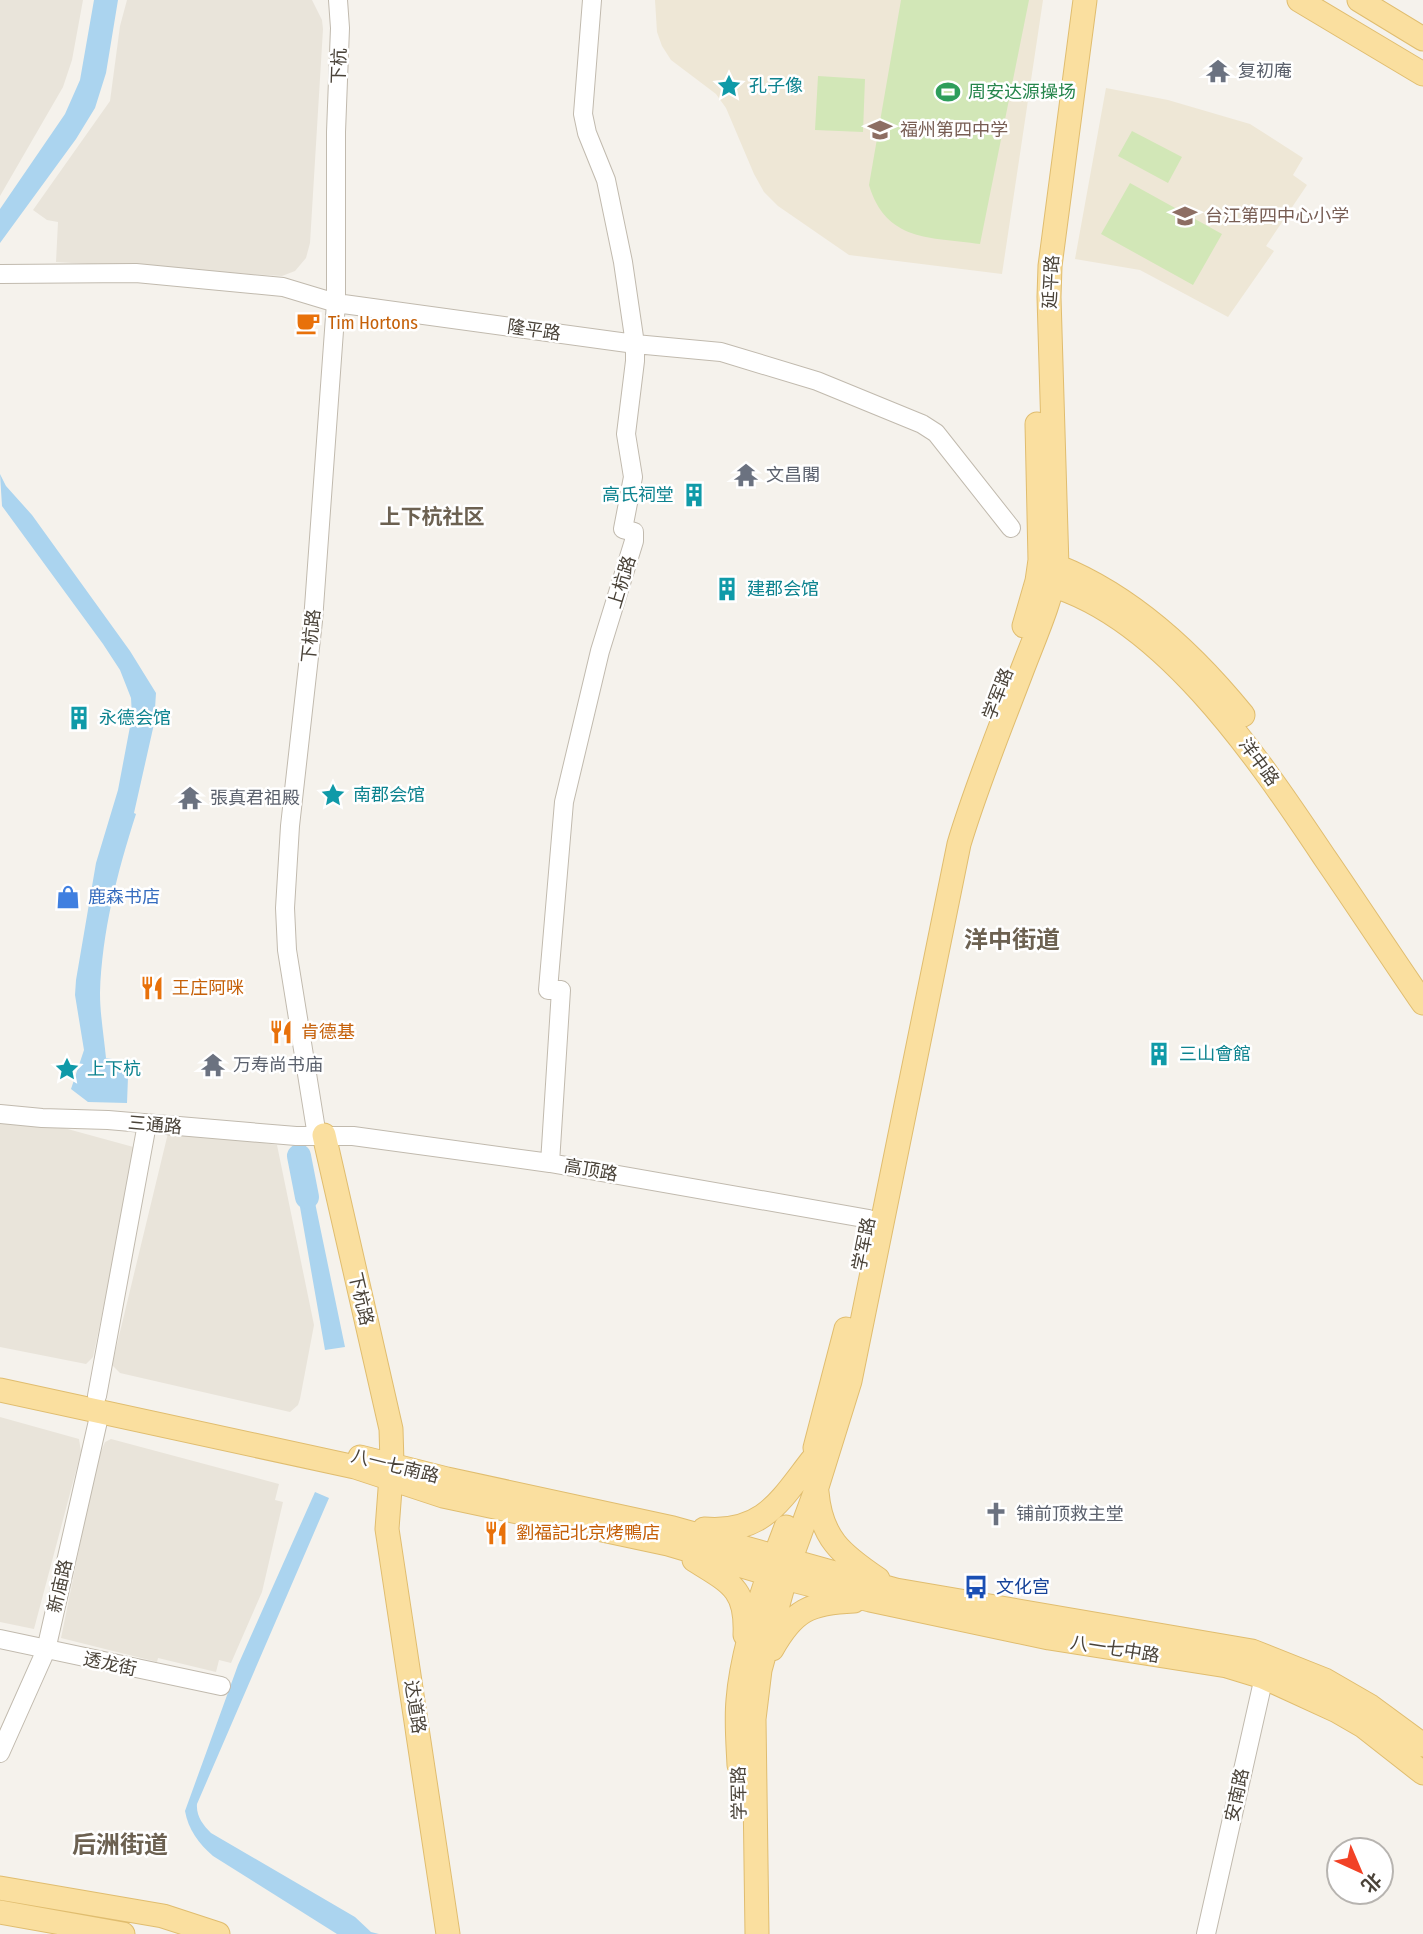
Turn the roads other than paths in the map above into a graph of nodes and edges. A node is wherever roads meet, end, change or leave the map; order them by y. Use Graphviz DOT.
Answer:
graph roads {
  1 [pos="338,0"];
  2 [pos="592,0"];
  3 [pos="1069,0"];
  4 [pos="1085,0"];
  5 [pos="1299,0"];
  6 [pos="1359,0"];
  7 [pos="1423,39"];
  8 [pos="1423,74"];
  9 [pos="336,132"];
  10 [pos="0,274"];
  11 [pos="336,303"];
  12 [pos="635,344"];
  13 [pos="1011,528"];
  14 [pos="1047,573"];
  15 [pos="1423,977"];
  16 [pos="1423,1003"];
  17 [pos="0,1114"];
  18 [pos="147,1124"];
  19 [pos="317,1136"];
  20 [pos="550,1163"];
  21 [pos="869,1219"];
  22 [pos="0,1374"];
  23 [pos="0,1390"];
  24 [pos="98,1404"];
  25 [pos="812,1460"];
  26 [pos="384,1470"];
  27 [pos="817,1487"];
  28 [pos="670,1536"];
  29 [pos="779,1568"];
  30 [pos="896,1590"];
  31 [pos="870,1600"];
  32 [pos="0,1639"];
  33 [pos="46,1650"];
  34 [pos="1266,1667"];
  35 [pos="752,1668"];
  36 [pos="222,1686"];
  37 [pos="1423,1745"];
  38 [pos="0,1753"];
  39 [pos="1423,1773"];
  40 [pos="0,1888"];
  41 [pos="0,1901"];
  42 [pos="0,1912"];
  43 [pos="0,1924"];
  44 [pos="57,1934"];
  45 [pos="122,1934"];
  46 [pos="207,1934"];
  47 [pos="218,1934"];
  48 [pos="436,1934"];
  49 [pos="448,1934"];
  50 [pos="742,1934"];
  51 [pos="757,1934"];
  52 [pos="1206,1934"];
  1 -- 9 [label="street, 下杭"];
  2 -- 12 [label="street, 上杭路"];
  3 -- 14 [label="main road, 延平路"];
  4 -- 14 [label="main road, 延平路"];
  5 -- 8 [label="main road"];
  6 -- 7 [label="main road"];
  9 -- 11 [label="street, 下杭路"];
  10 -- 11 [label="street, 隆平路"];
  11 -- 12 [label="street, 隆平路"];
  11 -- 19 [label="street, 下杭路"];
  12 -- 13 [label="street, 隆平路"];
  12 -- 20 [label="street, 上杭路"];
  14 -- 15 [label="main road, 洋中路"];
  14 -- 16 [label="main road, 洋中路"];
  14 -- 21 [label="main road, 学军路"];
  14 -- 27 [label="main road, 学军路"];
  17 -- 18 [label="street, 三通路"];
  18 -- 19 [label="street, 三通路"];
  18 -- 24 [label="street, 新庙路"];
  19 -- 20 [label="street, 高顶路"];
  19 -- 26 [label="main road, 下杭路"];
  20 -- 21 [label="street, 高顶路"];
  21 -- 25 [label="main road, 学军路"];
  22 -- 24 [label="main road, 八一七南路"];
  23 -- 24 [label="main road, 八一七南路"];
  24 -- 26 [label="main road, 八一七南路"];
  24 -- 33 [label="street, 新庙路"];
  25 -- 28 [label="main road"];
  25 -- 29 [label="main road, 学军路"];
  26 -- 28 [label="main road, 八一七南路"];
  26 -- 48 [label="main road"];
  26 -- 49 [label="main road, 达道路"];
  27 -- 29 [label="main road, 学军路"];
  27 -- 30 [label="main road"];
  28 -- 29 [label="main road, 八一七南路"];
  28 -- 35 [label="main road"];
  29 -- 30 [label="main road, 八一七中路"];
  29 -- 31 [label="main road, 八一七中路"];
  29 -- 35 [label="main road, 学军路"];
  30 -- 34 [label="main road, 八一七中路"];
  31 -- 34 [label="main road, 八一七中路"];
  31 -- 35 [label="main road"];
  32 -- 33 [label="street, 透龙街"];
  33 -- 36 [label="street, 透龙街"];
  33 -- 38 [label="street, 新庙路"];
  34 -- 37 [label="main road, 八一七中路"];
  34 -- 39 [label="main road, 八一七中路"];
  34 -- 52 [label="street, 安南路"];
  35 -- 50 [label="main road, 学军路"];
  35 -- 51 [label="main road, 学军路"];
  40 -- 47 [label="main road"];
  41 -- 46 [label="main road"];
  42 -- 45 [label="main road"];
  43 -- 44 [label="main road"];
}
